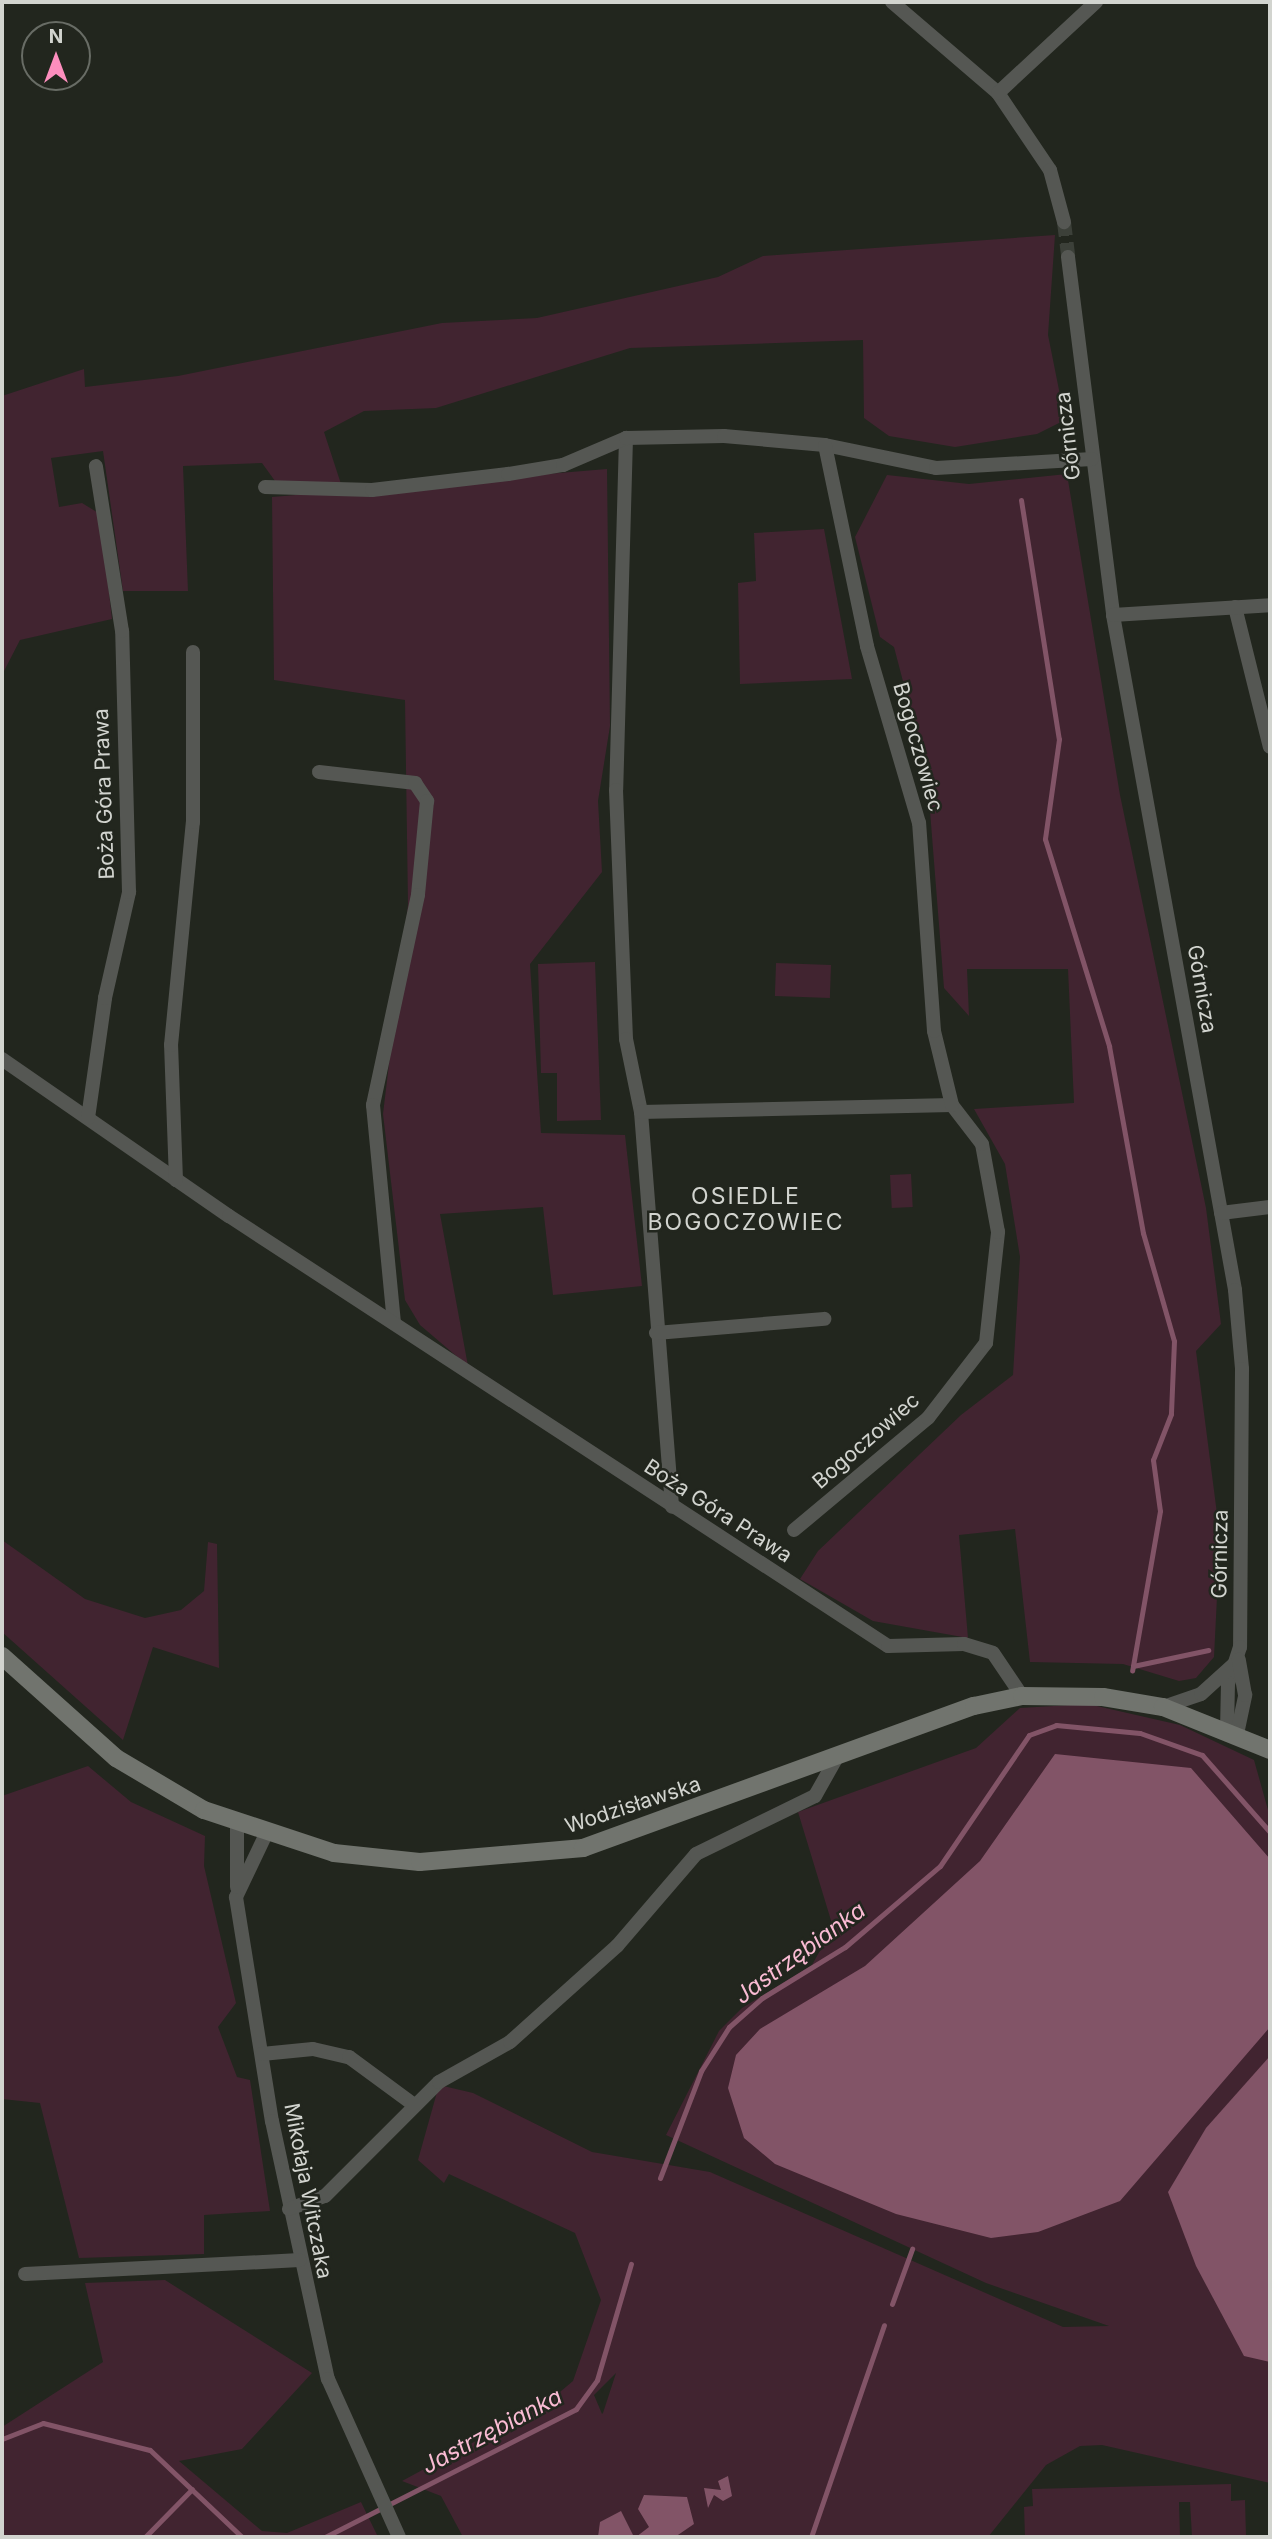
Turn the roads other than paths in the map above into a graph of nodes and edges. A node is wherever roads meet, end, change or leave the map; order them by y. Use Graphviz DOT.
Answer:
graph roads {
  1 [pos="892,2"];
  2 [pos="1096,2"];
  3 [pos="998,93"];
  4 [pos="1064,222"];
  5 [pos="1068,257"];
  6 [pos="619,439"];
  7 [pos="825,445"];
  8 [pos="1092,459"];
  9 [pos="96,466"];
  10 [pos="265,487"];
  11 [pos="1270,605"];
  12 [pos="1235,607"];
  13 [pos="1113,615"];
  14 [pos="193,652"];
  15 [pos="1270,747"];
  16 [pos="319,772"];
  17 [pos="2,1059"];
  18 [pos="952,1105"];
  19 [pos="640,1112"];
  20 [pos="88,1118"];
  21 [pos="176,1180"];
  22 [pos="1270,1207"];
  23 [pos="1221,1213"];
  24 [pos="824,1320"];
  25 [pos="394,1323"];
  26 [pos="656,1333"];
  27 [pos="672,1507"];
  28 [pos="794,1530"];
  29 [pos="2,1656"];
  30 [pos="1239,1659"];
  31 [pos="1022,1696"];
  32 [pos="1163,1707"];
  33 [pos="1232,1732"];
  34 [pos="1268,1744"];
  35 [pos="837,1757"];
  36 [pos="237,1825"];
  37 [pos="266,1834"];
  38 [pos="237,1887"];
  39 [pos="262,2054"];
  40 [pos="413,2104"];
  41 [pos="289,2209"];
  42 [pos="300,2260"];
  43 [pos="25,2274"];
  44 [pos="399,2537"];
  1 -- 3 [label="street"];
  2 -- 3 [label="street"];
  3 -- 4 [label="street"];
  5 -- 8 [label="street, Górnicza"];
  6 -- 7 [label="street"];
  6 -- 10 [label="street"];
  6 -- 19 [label="street"];
  7 -- 8 [label="street"];
  7 -- 18 [label="street, Bogoczowiec"];
  8 -- 13 [label="street, Górnicza"];
  9 -- 20 [label="street, Boża Góra Prawa"];
  11 -- 12 [label="street"];
  12 -- 13 [label="street"];
  12 -- 15 [label="street"];
  13 -- 23 [label="street, Górnicza"];
  14 -- 21 [label="street"];
  16 -- 25 [label="street"];
  17 -- 20 [label="street, Boża Góra Prawa"];
  18 -- 19 [label="street"];
  18 -- 28 [label="street, Bogoczowiec"];
  19 -- 26 [label="street"];
  20 -- 21 [label="street, Boża Góra Prawa"];
  21 -- 25 [label="street, Boża Góra Prawa"];
  22 -- 23 [label="street"];
  23 -- 30 [label="street, Górnicza"];
  24 -- 26 [label="street"];
  25 -- 27 [label="street, Boża Góra Prawa"];
  26 -- 27 [label="street"];
  27 -- 31 [label="street, Boża Góra Prawa"];
  29 -- 36 [label="main road, Wodzisławska"];
  30 -- 32 [label="street"];
  30 -- 33 [label="street, Górnicza"];
  31 -- 32 [label="main road, Wodzisławska"];
  31 -- 35 [label="main road, Wodzisławska"];
  32 -- 33 [label="main road, Wodzisławska"];
  33 -- 34 [label="main road, Wodzisławska"];
  35 -- 37 [label="main road, Wodzisławska"];
  35 -- 40 [label="street"];
  36 -- 37 [label="main road, Wodzisławska"];
  36 -- 38 [label="street, Mikołaja Witczaka"];
  37 -- 38 [label="street"];
  38 -- 39 [label="street, Mikołaja Witczaka"];
  39 -- 40 [label="street"];
  39 -- 41 [label="street, Mikołaja Witczaka"];
  40 -- 41 [label="street"];
  41 -- 42 [label="street, Mikołaja Witczaka"];
  42 -- 43 [label="street"];
  42 -- 44 [label="street, Mikołaja Witczaka"];
}
